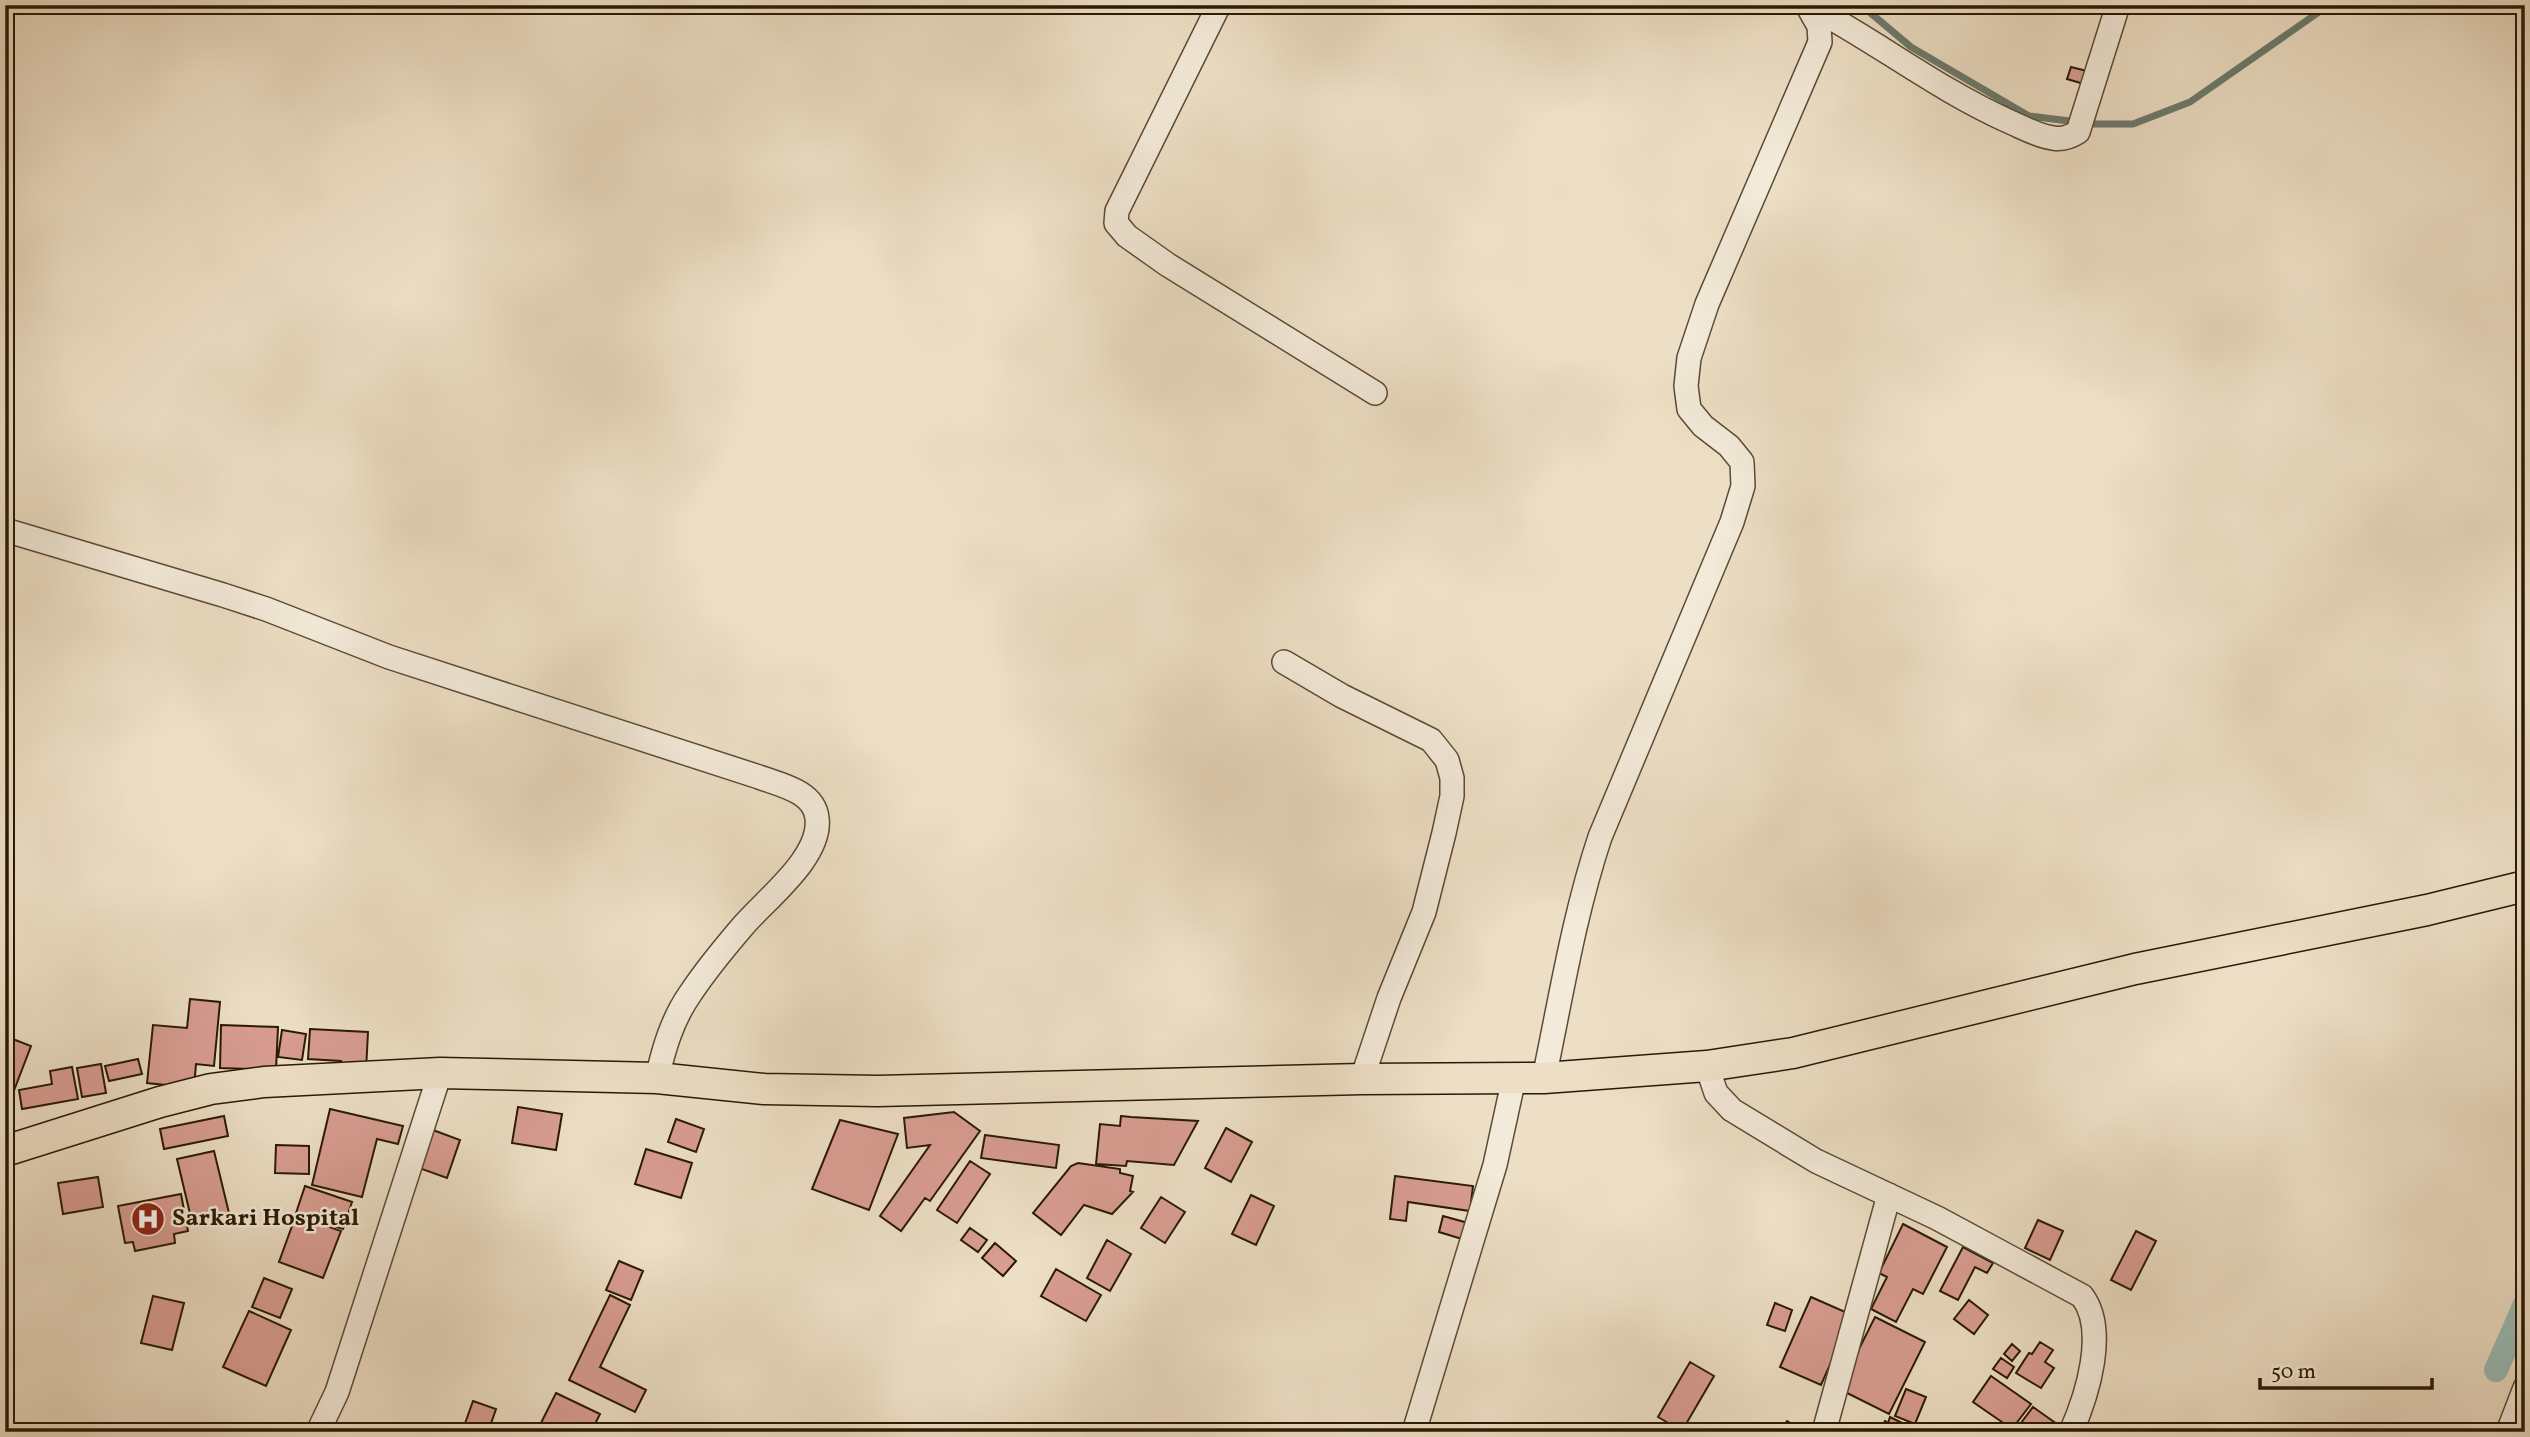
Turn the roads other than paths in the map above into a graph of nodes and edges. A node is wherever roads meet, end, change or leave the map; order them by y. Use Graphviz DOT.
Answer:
graph roads {
  1 [pos="1219,5"];
  2 [pos="1807,5"];
  3 [pos="2119,5"];
  4 [pos="1375,393"];
  5 [pos="5,530"];
  6 [pos="1284,662"];
  7 [pos="2525,886"];
  8 [pos="1707,1066"];
  9 [pos="440,1073"];
  10 [pos="1544,1077"];
  11 [pos="657,1078"];
  12 [pos="1514,1078"];
  13 [pos="1362,1079"];
  14 [pos="5,1151"];
  15 [pos="1889,1195"];
  16 [pos="2525,1388"];
  17 [pos="318,1432"];
  18 [pos="1414,1432"];
  19 [pos="1828,1432"];
  20 [pos="2071,1432"];
  21 [pos="2508,1432"];
  1 -- 4 [label="street"];
  2 -- 3 [label="street"];
  2 -- 10 [label="street"];
  5 -- 11 [label="street"];
  6 -- 13 [label="street"];
  7 -- 8 [label="main road"];
  8 -- 10 [label="main road"];
  8 -- 15 [label="street"];
  9 -- 11 [label="main road"];
  9 -- 14 [label="main road"];
  9 -- 17 [label="street"];
  10 -- 12 [label="main road"];
  11 -- 13 [label="main road"];
  12 -- 13 [label="main road"];
  12 -- 18 [label="street"];
  15 -- 19 [label="street"];
  15 -- 20 [label="street"];
  16 -- 21 [label="street"];
}
